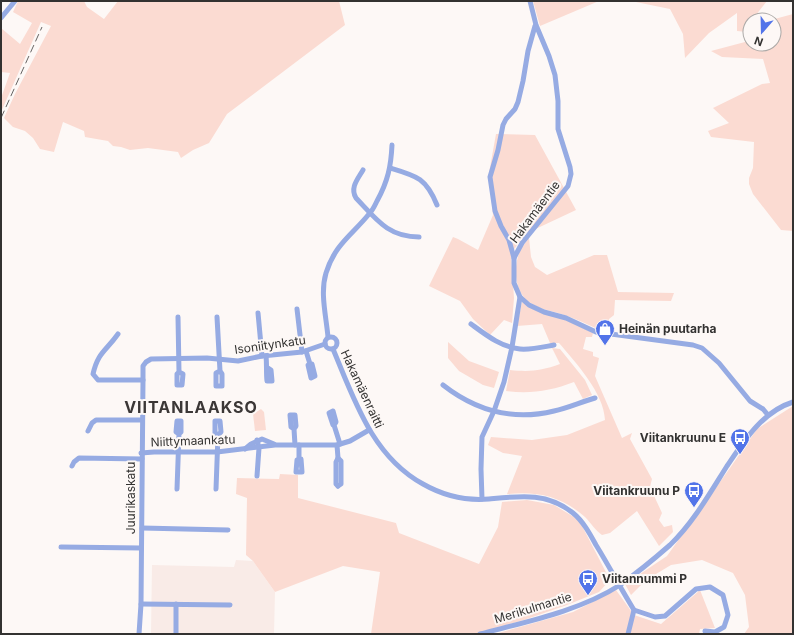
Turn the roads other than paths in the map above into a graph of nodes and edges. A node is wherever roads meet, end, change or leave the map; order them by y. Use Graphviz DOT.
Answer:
graph roads {
  1 [pos="15,1"];
  2 [pos="530,1"];
  3 [pos="1,18"];
  4 [pos="536,25"];
  5 [pos="392,145"];
  6 [pos="390,168"];
  7 [pos="363,170"];
  8 [pos="437,205"];
  9 [pos="370,213"];
  10 [pos="419,237"];
  11 [pos="514,258"];
  12 [pos="520,297"];
  13 [pos="297,309"];
  14 [pos="258,313"];
  15 [pos="178,317"];
  16 [pos="217,317"];
  17 [pos="471,324"];
  18 [pos="118,334"];
  19 [pos="328,337"];
  20 [pos="325,344"];
  21 [pos="554,345"];
  22 [pos="512,347"];
  23 [pos="333,349"];
  24 [pos="304,352"];
  25 [pos="264,356"];
  26 [pos="179,358"];
  27 [pos="219,360"];
  28 [pos="146,362"];
  29 [pos="310,364"];
  30 [pos="268,368"];
  31 [pos="220,371"];
  32 [pos="179,372"];
  33 [pos="143,380"];
  34 [pos="443,385"];
  35 [pos="595,398"];
  36 [pos="793,402"];
  37 [pos="494,411"];
  38 [pos="768,415"];
  39 [pos="142,420"];
  40 [pos="334,425"];
  41 [pos="294,429"];
  42 [pos="369,430"];
  43 [pos="88,431"];
  44 [pos="178,434"];
  45 [pos="218,435"];
  46 [pos="257,440"];
  47 [pos="338,444"];
  48 [pos="275,445"];
  49 [pos="297,445"];
  50 [pos="259,448"];
  51 [pos="245,449"];
  52 [pos="179,452"];
  53 [pos="217,452"];
  54 [pos="142,456"];
  55 [pos="299,459"];
  56 [pos="72,466"];
  57 [pos="338,473"];
  58 [pos="258,476"];
  59 [pos="178,489"];
  60 [pos="216,489"];
  61 [pos="482,499"];
  62 [pos="142,528"];
  63 [pos="228,530"];
  64 [pos="61,547"];
  65 [pos="141,548"];
  66 [pos="619,585"];
  67 [pos="141,604"];
  68 [pos="176,604"];
  69 [pos="230,605"];
  70 [pos="634,610"];
  71 [pos="705,631"];
  72 [pos="138,634"];
  73 [pos="176,634"];
  74 [pos="480,634"];
  75 [pos="628,634"];
  1 -- 3 [label="street"];
  2 -- 4 [label="street, Hakamäentie"];
  4 -- 11 [label="street"];
  4 -- 11 [label="street, Hakamäentie"];
  5 -- 6 [label="street"];
  6 -- 8 [label="street"];
  6 -- 9 [label="street"];
  7 -- 9 [label="street"];
  9 -- 10 [label="street"];
  9 -- 19 [label="street"];
  11 -- 12 [label="street, Hakamäentie"];
  12 -- 22 [label="street"];
  12 -- 38 [label="street"];
  13 -- 24 [label="street"];
  14 -- 25 [label="street"];
  15 -- 26 [label="street"];
  16 -- 27 [label="street"];
  17 -- 22 [label="street"];
  18 -- 33 [label="street"];
  19 -- 20 [label="street"];
  19 -- 23 [label="street"];
  20 -- 23 [label="street"];
  20 -- 24 [label="street, Isoniitynkatu"];
  21 -- 22 [label="street"];
  22 -- 37 [label="street"];
  23 -- 42 [label="street, Hakamäenraitti"];
  24 -- 25 [label="street, Isoniitynkatu"];
  24 -- 29 [label="street"];
  25 -- 27 [label="street, Isoniitynkatu"];
  25 -- 30 [label="street"];
  26 -- 27 [label="street, Isoniitynkatu"];
  26 -- 28 [label="street, Isoniitynkatu"];
  26 -- 32 [label="street"];
  27 -- 31 [label="street"];
  28 -- 33 [label="street, Juurikaskatu"];
  33 -- 39 [label="street, Juurikaskatu"];
  34 -- 37 [label="street"];
  35 -- 37 [label="street"];
  36 -- 38 [label="street, Merikulmantie"];
  37 -- 61 [label="street"];
  38 -- 66 [label="street, Merikulmantie"];
  39 -- 43 [label="street"];
  39 -- 54 [label="street, Juurikaskatu"];
  40 -- 47 [label="street"];
  41 -- 49 [label="street"];
  42 -- 47 [label="street, Niittymaankatu"];
  42 -- 61 [label="street, Hakamäenraitti"];
  44 -- 52 [label="street"];
  45 -- 53 [label="street"];
  46 -- 48 [label="street, Niittymaankatu"];
  46 -- 50 [label="street"];
  46 -- 51 [label="street, Niittymaankatu"];
  47 -- 49 [label="street, Niittymaankatu"];
  47 -- 57 [label="street"];
  48 -- 49 [label="street, Niittymaankatu"];
  48 -- 50 [label="street, Niittymaankatu"];
  49 -- 55 [label="street"];
  50 -- 51 [label="street, Niittymaankatu"];
  50 -- 58 [label="street"];
  51 -- 53 [label="street, Niittymaankatu"];
  52 -- 53 [label="street, Niittymaankatu"];
  52 -- 54 [label="street, Niittymaankatu"];
  52 -- 59 [label="street"];
  53 -- 60 [label="street"];
  54 -- 56 [label="street, Niittymaankatu"];
  54 -- 62 [label="street, Juurikaskatu"];
  61 -- 66 [label="street, Hakamäenraitti"];
  62 -- 63 [label="street"];
  62 -- 65 [label="street, Juurikaskatu"];
  64 -- 65 [label="street"];
  65 -- 67 [label="street, Juurikaskatu"];
  66 -- 70 [label="street, Hakamäenraitti"];
  66 -- 74 [label="street, Merikulmantie"];
  67 -- 68 [label="street"];
  67 -- 72 [label="street, Juurikaskatu"];
  68 -- 69 [label="street"];
  68 -- 73 [label="street"];
  70 -- 71 [label="street"];
  70 -- 75 [label="street"];
}
